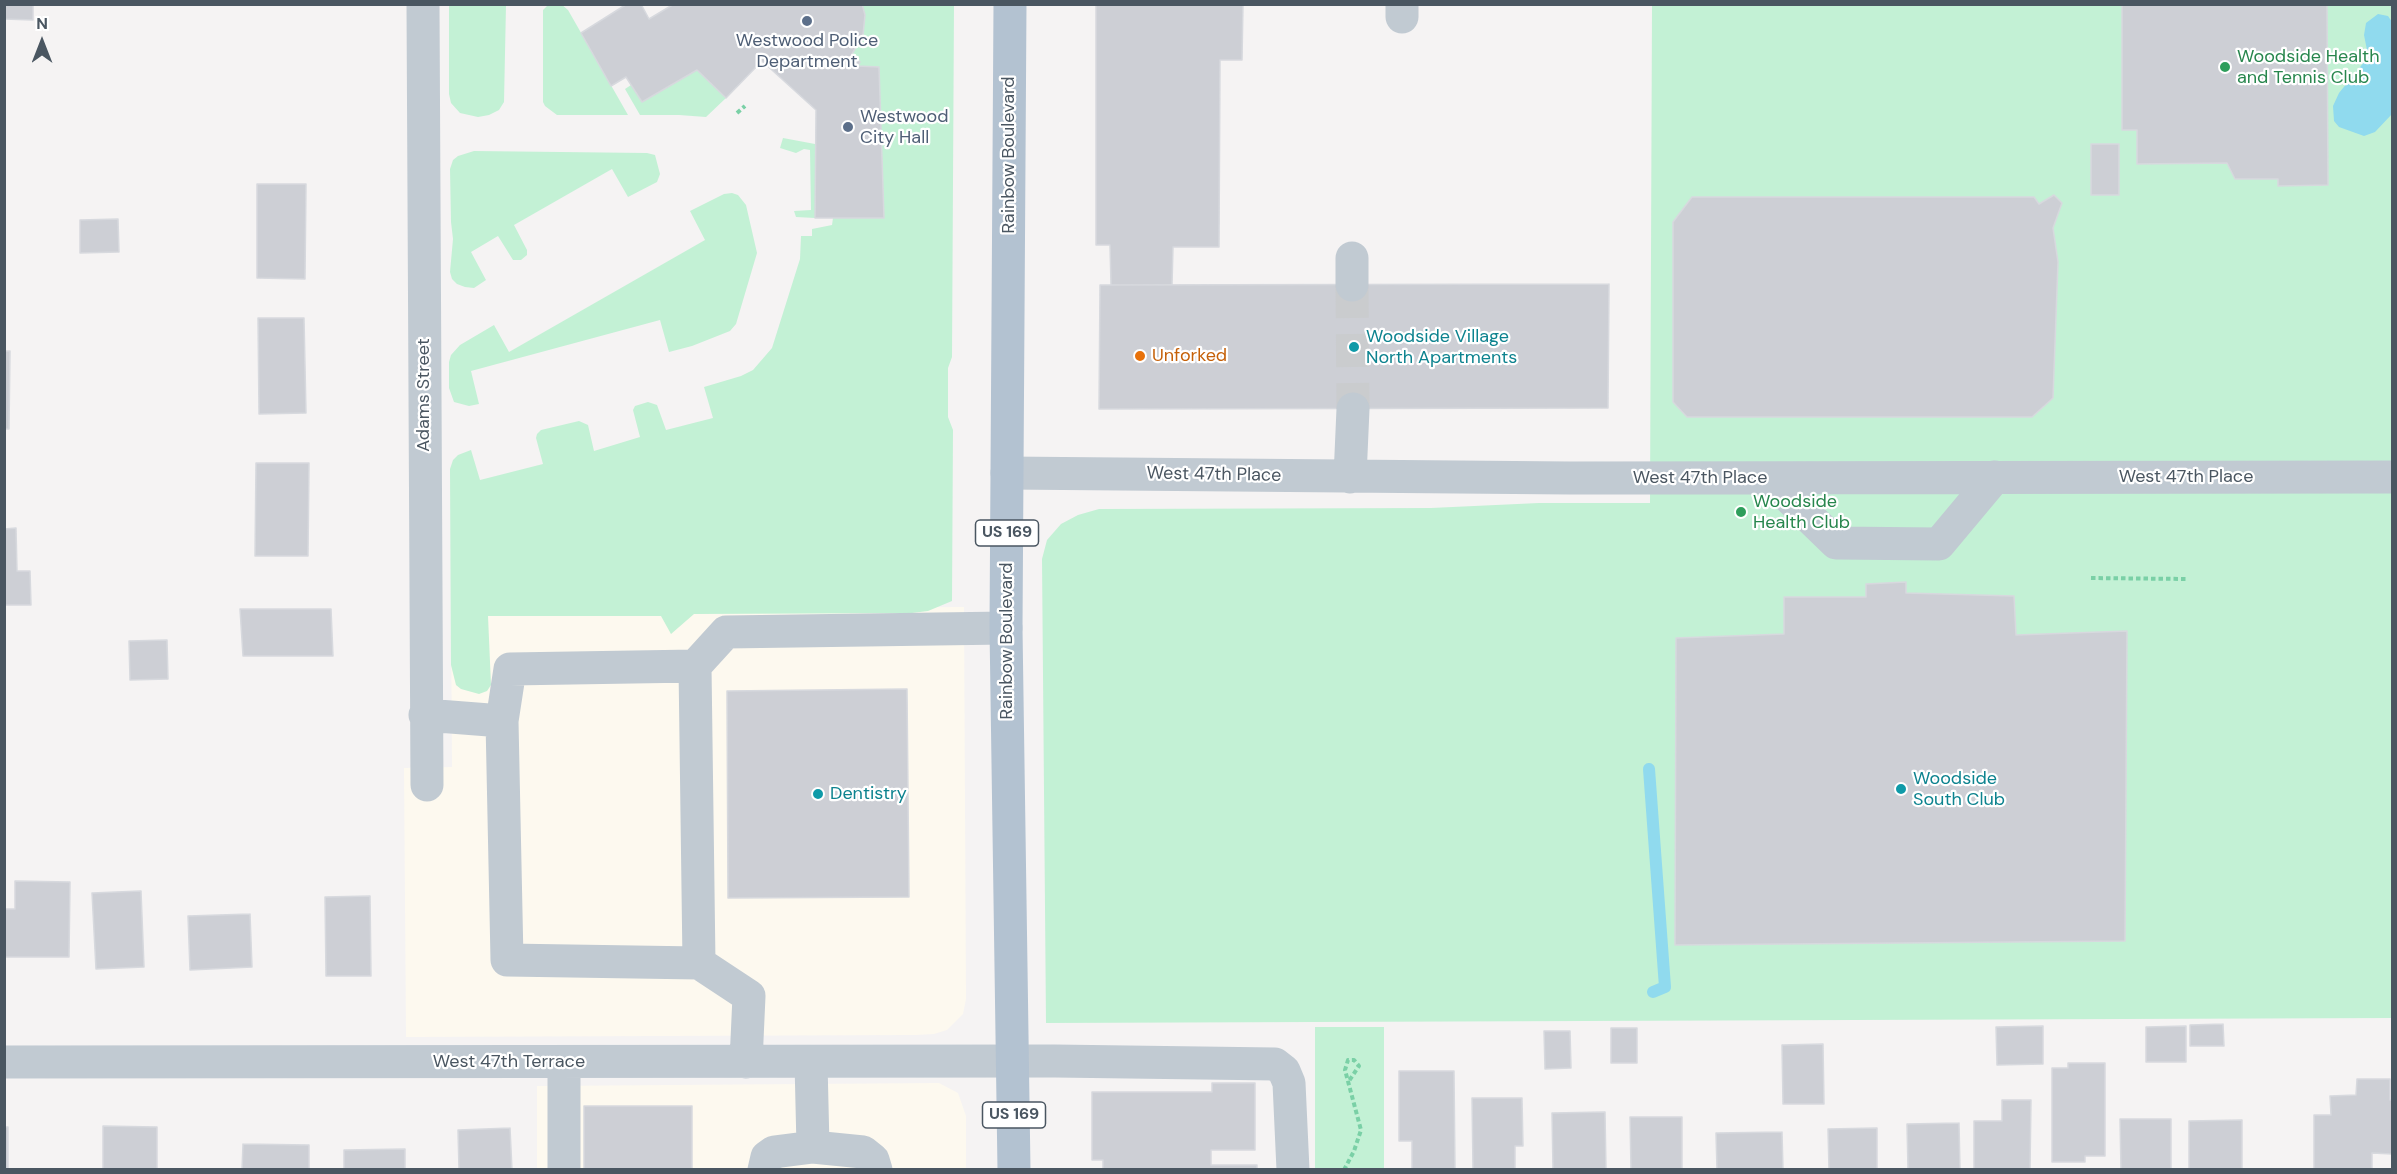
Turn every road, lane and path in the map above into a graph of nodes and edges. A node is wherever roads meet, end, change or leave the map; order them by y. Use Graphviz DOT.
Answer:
graph roads {
  1 [pos="423,4"];
  2 [pos="1010,4"];
  3 [pos="745,106"];
  4 [pos="737,113"];
  5 [pos="1353,409"];
  6 [pos="1007,473"];
  7 [pos="1350,477"];
  8 [pos="1995,477"];
  9 [pos="2392,477"];
  10 [pos="1769,478"];
  11 [pos="2091,578"];
  12 [pos="2186,579"];
  13 [pos="1006,628"];
  14 [pos="695,666"];
  15 [pos="425,715"];
  16 [pos="502,721"];
  17 [pos="427,785"];
  18 [pos="699,963"];
  19 [pos="1014,1061"];
  20 [pos="4,1062"];
  21 [pos="564,1062"];
  22 [pos="746,1062"];
  23 [pos="811,1062"];
  24 [pos="1349,1081"];
  25 [pos="813,1147"];
  26 [pos="564,1170"];
  27 [pos="764,1170"];
  28 [pos="876,1170"];
  29 [pos="1014,1170"];
  30 [pos="1293,1170"];
  31 [pos="1344,1170"];
  1 -- 15 [label="street, Adams Street"];
  2 -- 6 [label="main road, Rainbow Boulevard / US 169"];
  3 -- 4 [label="path"];
  5 -- 7 [label="street"];
  6 -- 7 [label="street, West 47th Place"];
  6 -- 13 [label="main road, Rainbow Boulevard / US 169"];
  7 -- 10 [label="street, West 47th Place"];
  8 -- 9 [label="street, West 47th Place"];
  8 -- 10 [label="street, West 47th Place"];
  8 -- 10 [label="street"];
  11 -- 12 [label="path"];
  13 -- 14 [label="street"];
  13 -- 19 [label="main road, Rainbow Boulevard / US 169"];
  14 -- 16 [label="street"];
  14 -- 18 [label="street"];
  15 -- 16 [label="street"];
  15 -- 17 [label="street, Adams Street"];
  16 -- 18 [label="street"];
  18 -- 22 [label="street"];
  19 -- 23 [label="street, West 47th Terrace"];
  19 -- 29 [label="main road, Rainbow Boulevard / US 169"];
  19 -- 30 [label="street, West 47th Terrace"];
  20 -- 21 [label="street, West 47th Terrace"];
  21 -- 22 [label="street, West 47th Terrace"];
  21 -- 26 [label="street"];
  22 -- 23 [label="street, West 47th Terrace"];
  23 -- 25 [label="street"];
  24 -- 24 [label="path"];
  24 -- 31 [label="path"];
  25 -- 27 [label="street"];
  25 -- 28 [label="street"];
}
